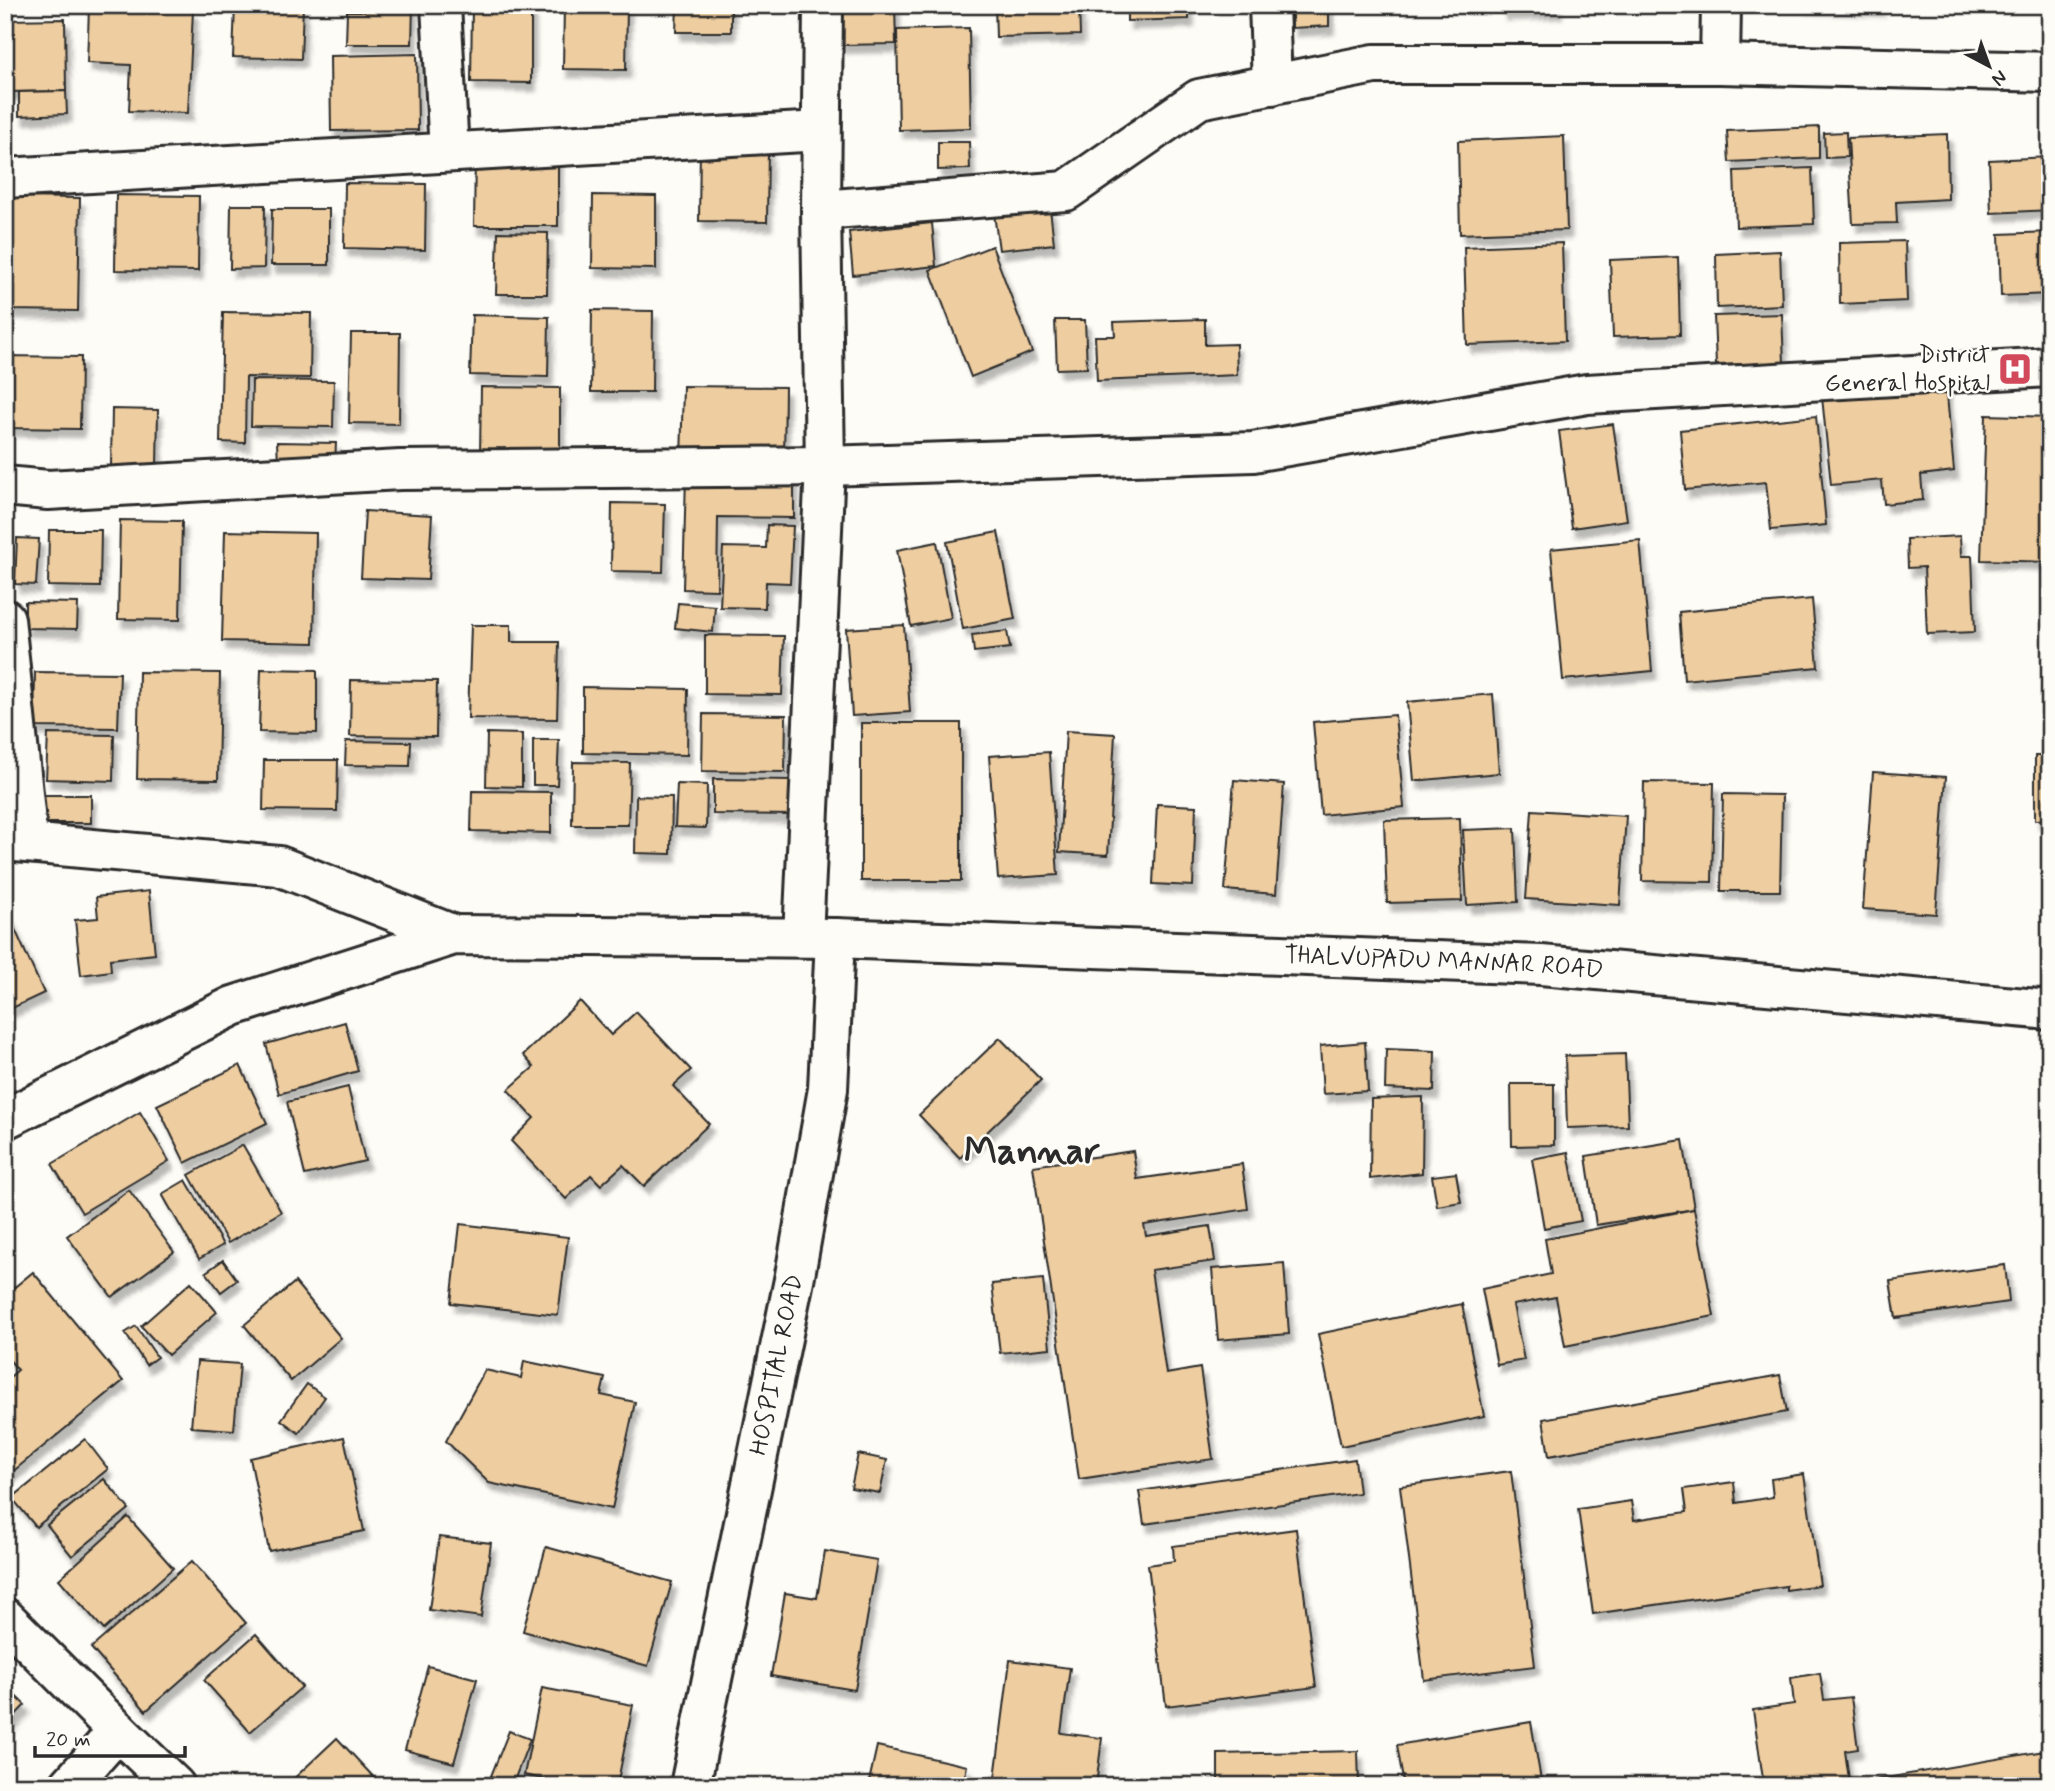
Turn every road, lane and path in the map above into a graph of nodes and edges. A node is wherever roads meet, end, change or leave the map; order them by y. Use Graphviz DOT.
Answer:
graph roads {
  1 [pos="441,5"];
  2 [pos="823,5"];
  3 [pos="1269,5"];
  4 [pos="1721,5"];
  5 [pos="1720,64"];
  6 [pos="2050,72"];
  7 [pos="1272,85"];
  8 [pos="821,131"];
  9 [pos="449,152"];
  10 [pos="5,178"];
  11 [pos="821,210"];
  12 [pos="2050,367"];
  13 [pos="825,466"];
  14 [pos="5,486"];
  15 [pos="5,620"];
  16 [pos="17,842"];
  17 [pos="454,935"];
  18 [pos="819,937"];
  19 [pos="2050,1010"];
  20 [pos="5,1119"];
  21 [pos="5,1618"];
  22 [pos="118,1731"];
  23 [pos="69,1786"];
  24 [pos="175,1786"];
  25 [pos="690,1786"];
  1 -- 9 [label="street"];
  2 -- 8 [label="street, HOSPITAL ROAD"];
  3 -- 7 [label="street"];
  4 -- 5 [label="street"];
  5 -- 6 [label="street"];
  5 -- 7 [label="street"];
  7 -- 11 [label="street"];
  8 -- 9 [label="street"];
  8 -- 11 [label="street, HOSPITAL ROAD"];
  9 -- 10 [label="street"];
  11 -- 13 [label="street, HOSPITAL ROAD"];
  12 -- 13 [label="street"];
  13 -- 14 [label="street"];
  13 -- 18 [label="street, HOSPITAL ROAD"];
  15 -- 16 [label="street"];
  16 -- 17 [label="street"];
  17 -- 18 [label="street, THALVUPADU MANNAR ROAD"];
  17 -- 20 [label="street"];
  18 -- 19 [label="street, THALVUPADU MANNAR ROAD"];
  18 -- 25 [label="street, HOSPITAL ROAD"];
  21 -- 22 [label="street"];
  22 -- 23 [label="street"];
  22 -- 24 [label="street"];
}
